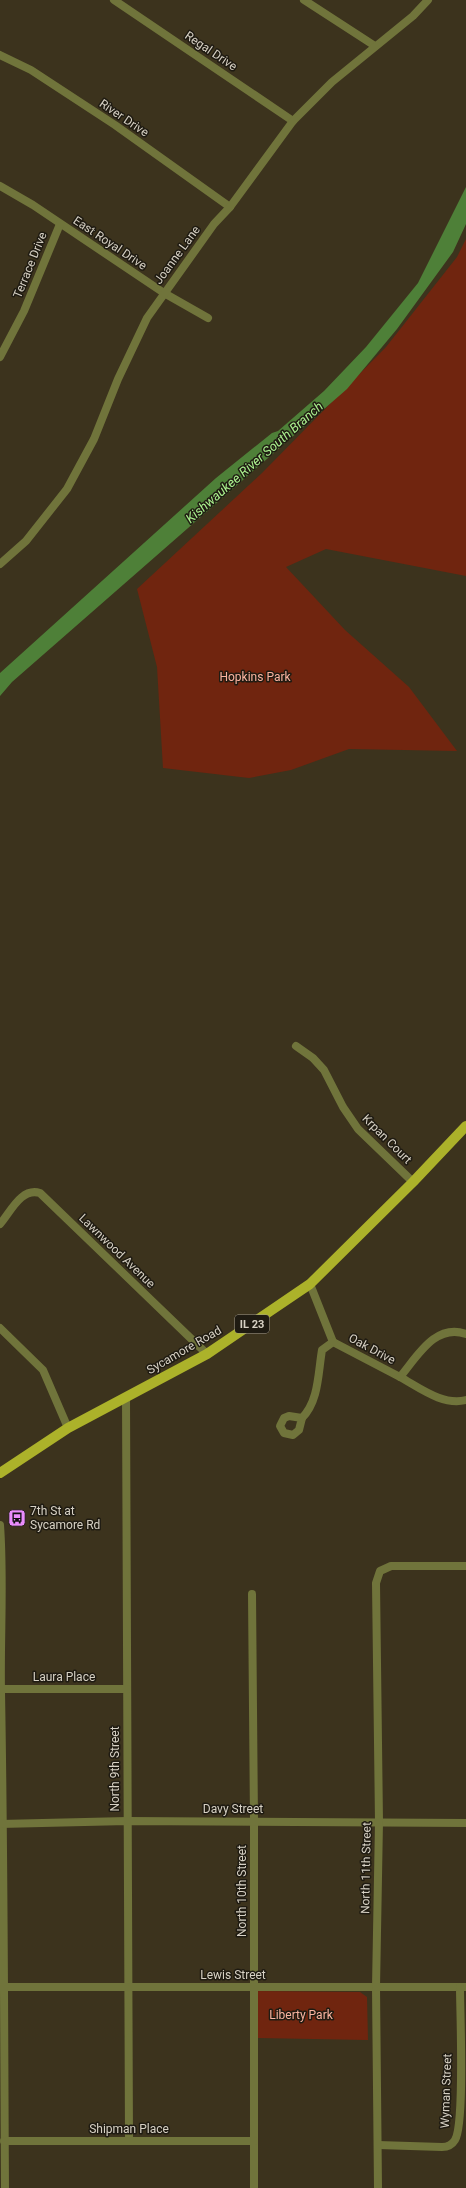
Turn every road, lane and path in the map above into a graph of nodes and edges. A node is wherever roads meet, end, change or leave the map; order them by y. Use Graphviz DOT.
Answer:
graph roads {
  1 [pos="304,0"];
  2 [pos="428,0"];
  3 [pos="118,1"];
  4 [pos="375,46"];
  5 [pos="0,55"];
  6 [pos="293,121"];
  7 [pos="0,186"];
  8 [pos="230,207"];
  9 [pos="60,224"];
  10 [pos="164,293"];
  11 [pos="208,318"];
  12 [pos="0,357"];
  13 [pos="0,564"];
  14 [pos="296,1046"];
  15 [pos="466,1126"];
  16 [pos="413,1182"];
  17 [pos="0,1224"];
  18 [pos="310,1284"];
  19 [pos="0,1328"];
  20 [pos="466,1334"];
  21 [pos="333,1342"];
  22 [pos="207,1354"];
  23 [pos="400,1377"];
  24 [pos="126,1397"];
  25 [pos="466,1400"];
  26 [pos="302,1418"];
  27 [pos="68,1428"];
  28 [pos="0,1473"];
  29 [pos="0,1525"];
  30 [pos="466,1566"];
  31 [pos="252,1594"];
  32 [pos="1,1689"];
  33 [pos="127,1689"];
  34 [pos="127,1821"];
  35 [pos="254,1822"];
  36 [pos="378,1822"];
  37 [pos="466,1823"];
  38 [pos="2,1824"];
  39 [pos="2,1987"];
  40 [pos="254,1987"];
  41 [pos="376,1987"];
  42 [pos="463,1987"];
  43 [pos="128,1988"];
  44 [pos="129,2140"];
  45 [pos="4,2141"];
  46 [pos="254,2141"];
  47 [pos="378,2145"];
  48 [pos="4,2188"];
  49 [pos="254,2188"];
  50 [pos="378,2188"];
  1 -- 4 [label="street"];
  2 -- 4 [label="street, Joanne Lane"];
  3 -- 6 [label="street, Regal Drive"];
  4 -- 6 [label="street, Joanne Lane"];
  5 -- 8 [label="street, River Drive"];
  6 -- 8 [label="street, Joanne Lane"];
  7 -- 9 [label="street, East Royal Drive"];
  8 -- 10 [label="street, Joanne Lane"];
  9 -- 10 [label="street, East Royal Drive"];
  9 -- 12 [label="street, Terrace Drive"];
  10 -- 11 [label="street, East Royal Drive"];
  10 -- 13 [label="street, Joanne Lane"];
  14 -- 16 [label="street, Krpan Court"];
  15 -- 16 [label="main road, Sycamore Road / IL 23"];
  16 -- 18 [label="main road, Sycamore Road / IL 23"];
  17 -- 22 [label="street, Lawnwood Avenue"];
  18 -- 21 [label="street"];
  18 -- 22 [label="main road, Sycamore Road / IL 23"];
  19 -- 27 [label="street"];
  20 -- 23 [label="street, Oak Drive"];
  21 -- 23 [label="street, Oak Drive"];
  21 -- 26 [label="street"];
  22 -- 24 [label="main road, Sycamore Road / IL 23"];
  23 -- 25 [label="street, Oak Drive"];
  24 -- 27 [label="main road, Sycamore Road / IL 23"];
  24 -- 33 [label="street, North 9th Street"];
  27 -- 28 [label="main road, Sycamore Road / IL 23"];
  29 -- 32 [label="street"];
  30 -- 36 [label="street, North 11th Street"];
  31 -- 35 [label="street, North 10th Street"];
  32 -- 33 [label="street, Laura Place"];
  32 -- 38 [label="street"];
  33 -- 34 [label="street, North 9th Street"];
  34 -- 35 [label="street, Davy Street"];
  34 -- 38 [label="street, Davy Street"];
  34 -- 43 [label="street, North 9th Street"];
  35 -- 36 [label="street, Davy Street"];
  35 -- 40 [label="street, North 10th Street"];
  36 -- 37 [label="street, Davy Street"];
  36 -- 41 [label="street, North 11th Street"];
  38 -- 39 [label="street"];
  39 -- 43 [label="street, Lewis Street"];
  39 -- 45 [label="street"];
  40 -- 41 [label="street, Lewis Street"];
  40 -- 43 [label="street, Lewis Street"];
  40 -- 46 [label="street, North 10th Street"];
  41 -- 42 [label="street, Lewis Street"];
  41 -- 47 [label="street, North 11th Street"];
  42 -- 47 [label="street, Wyman Street"];
  43 -- 44 [label="street, North 9th Street"];
  44 -- 45 [label="street, Shipman Place"];
  44 -- 46 [label="street, Shipman Place"];
  45 -- 48 [label="street"];
  46 -- 49 [label="street, North 10th Street"];
  47 -- 50 [label="street, North 11th Street"];
}
